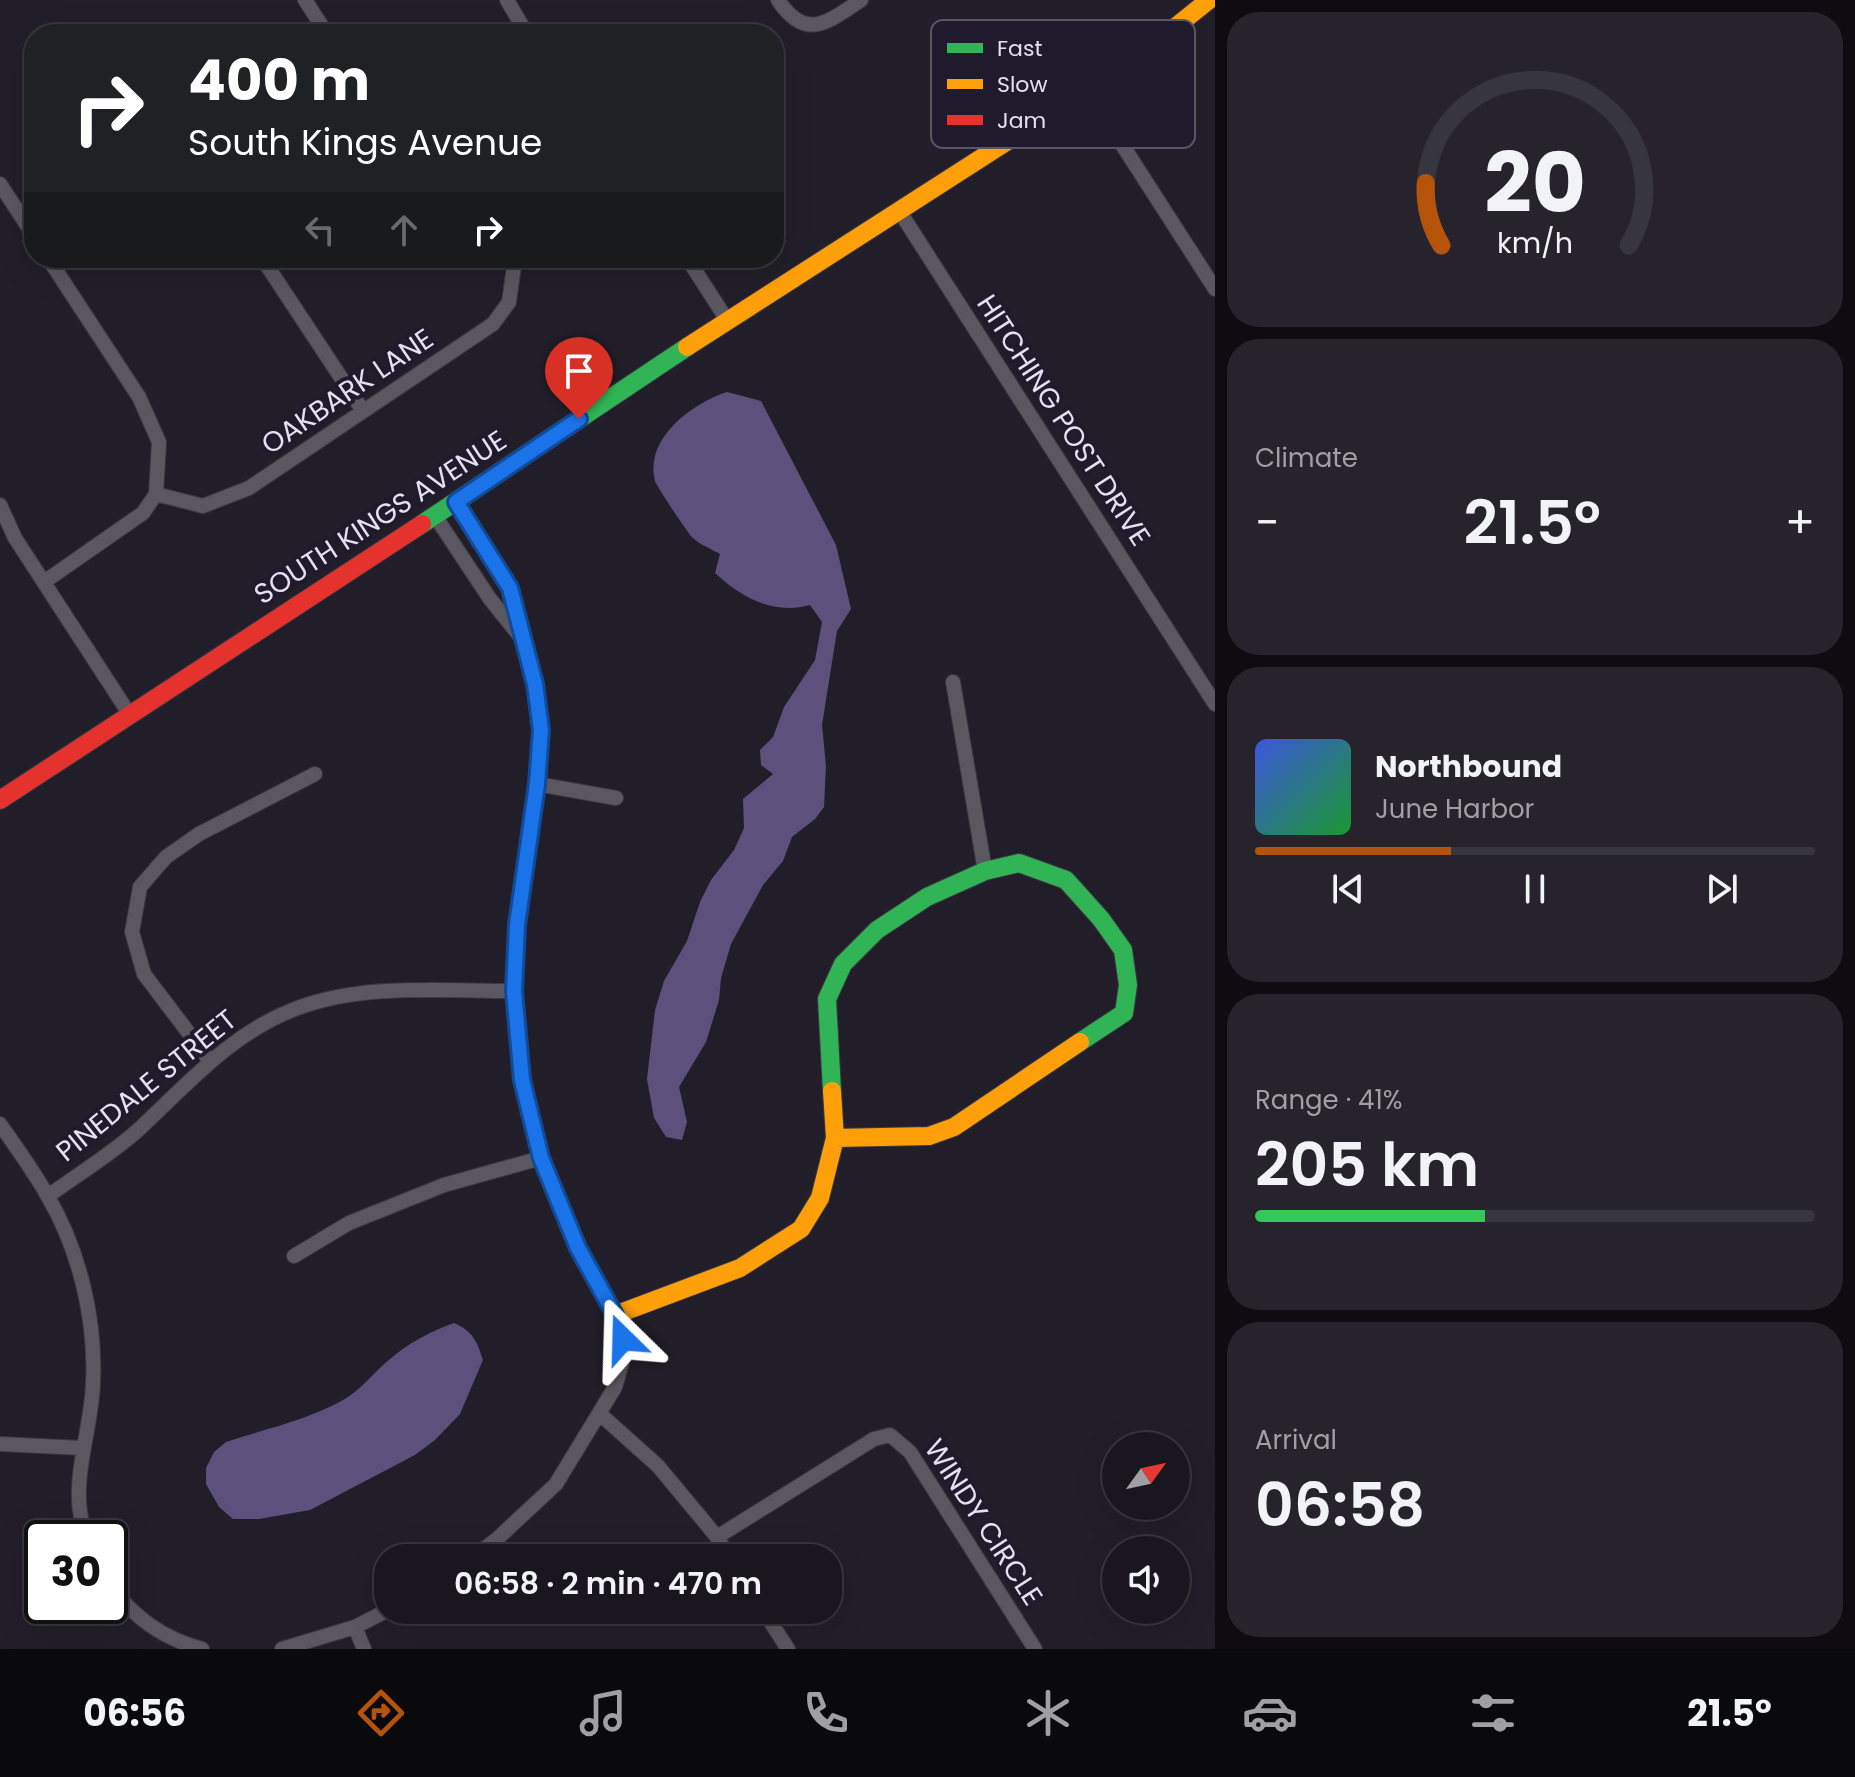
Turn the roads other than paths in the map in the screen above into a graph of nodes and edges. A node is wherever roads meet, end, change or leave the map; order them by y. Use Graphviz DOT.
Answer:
graph roads {
  1 [pos="305,0"];
  2 [pos="507,0"];
  3 [pos="778,0"];
  4 [pos="861,0"];
  5 [pos="1213,3"];
  6 [pos="1184,20"];
  7 [pos="321,24"];
  8 [pos="521,24"];
  9 [pos="998,148"];
  10 [pos="1124,148"];
  11 [pos="0,184"];
  12 [pos="900,212"];
  13 [pos="24,221"];
  14 [pos="55,268"];
  15 [pos="269,268"];
  16 [pos="514,268"];
  17 [pos="693,268"];
  18 [pos="1215,289"];
  19 [pos="727,320"];
  20 [pos="363,411"];
  21 [pos="156,494"];
  22 [pos="456,502"];
  23 [pos="0,505"];
  24 [pos="435,516"];
  25 [pos="44,582"];
  26 [pos="522,639"];
  27 [pos="953,682"];
  28 [pos="1215,704"];
  29 [pos="130,715"];
  30 [pos="315,774"];
  31 [pos="537,784"];
  32 [pos="616,798"];
  33 [pos="0,800"];
  34 [pos="985,871"];
  35 [pos="514,991"];
  36 [pos="210,1061"];
  37 [pos="0,1124"];
  38 [pos="835,1138"];
  39 [pos="541,1158"];
  40 [pos="48,1196"];
  41 [pos="294,1256"];
  42 [pos="615,1315"];
  43 [pos="600,1414"];
  44 [pos="0,1444"];
  45 [pos="82,1448"];
  46 [pos="82,1520"];
  47 [pos="717,1537"];
  48 [pos="490,1544"];
  49 [pos="721,1544"];
  50 [pos="128,1609"];
  51 [pos="374,1617"];
  52 [pos="772,1624"];
  53 [pos="355,1627"];
  54 [pos="202,1649"];
  55 [pos="282,1649"];
  56 [pos="364,1649"];
  57 [pos="788,1649"];
  58 [pos="1035,1649"];
  1 -- 7 [label="street"];
  2 -- 8 [label="street"];
  3 -- 4 [label="street"];
  5 -- 6 [label="street, SOUTH KINGS AVENUE"];
  9 -- 12 [label="street, SOUTH KINGS AVENUE"];
  10 -- 18 [label="street"];
  11 -- 13 [label="street"];
  12 -- 19 [label="street, SOUTH KINGS AVENUE"];
  12 -- 28 [label="street, HITCHING POST DRIVE"];
  14 -- 21 [label="street"];
  15 -- 20 [label="street"];
  16 -- 20 [label="street, OAKBARK LANE"];
  17 -- 19 [label="street"];
  19 -- 22 [label="street, SOUTH KINGS AVENUE"];
  20 -- 21 [label="street, OAKBARK LANE"];
  21 -- 25 [label="street"];
  22 -- 24 [label="street, SOUTH KINGS AVENUE"];
  22 -- 26 [label="street"];
  23 -- 25 [label="street"];
  24 -- 26 [label="street"];
  24 -- 29 [label="street, SOUTH KINGS AVENUE"];
  25 -- 29 [label="street"];
  26 -- 31 [label="street"];
  27 -- 34 [label="street"];
  29 -- 33 [label="street, SOUTH KINGS AVENUE"];
  30 -- 36 [label="street"];
  31 -- 32 [label="street"];
  31 -- 35 [label="street"];
  34 -- 38 [label="street"];
  34 -- 38 [label="street"];
  35 -- 36 [label="street, PINEDALE STREET"];
  35 -- 39 [label="street"];
  36 -- 40 [label="street, PINEDALE STREET"];
  37 -- 40 [label="street"];
  38 -- 42 [label="street"];
  39 -- 41 [label="street"];
  39 -- 42 [label="street"];
  40 -- 45 [label="street"];
  42 -- 43 [label="street"];
  43 -- 47 [label="street"];
  43 -- 48 [label="street"];
  44 -- 45 [label="street"];
  45 -- 46 [label="street"];
  47 -- 49 [label="street"];
  47 -- 58 [label="street, WINDY CIRCLE"];
  50 -- 54 [label="street"];
  51 -- 53 [label="street"];
  52 -- 57 [label="street"];
  53 -- 55 [label="street"];
  53 -- 56 [label="street"];
}
